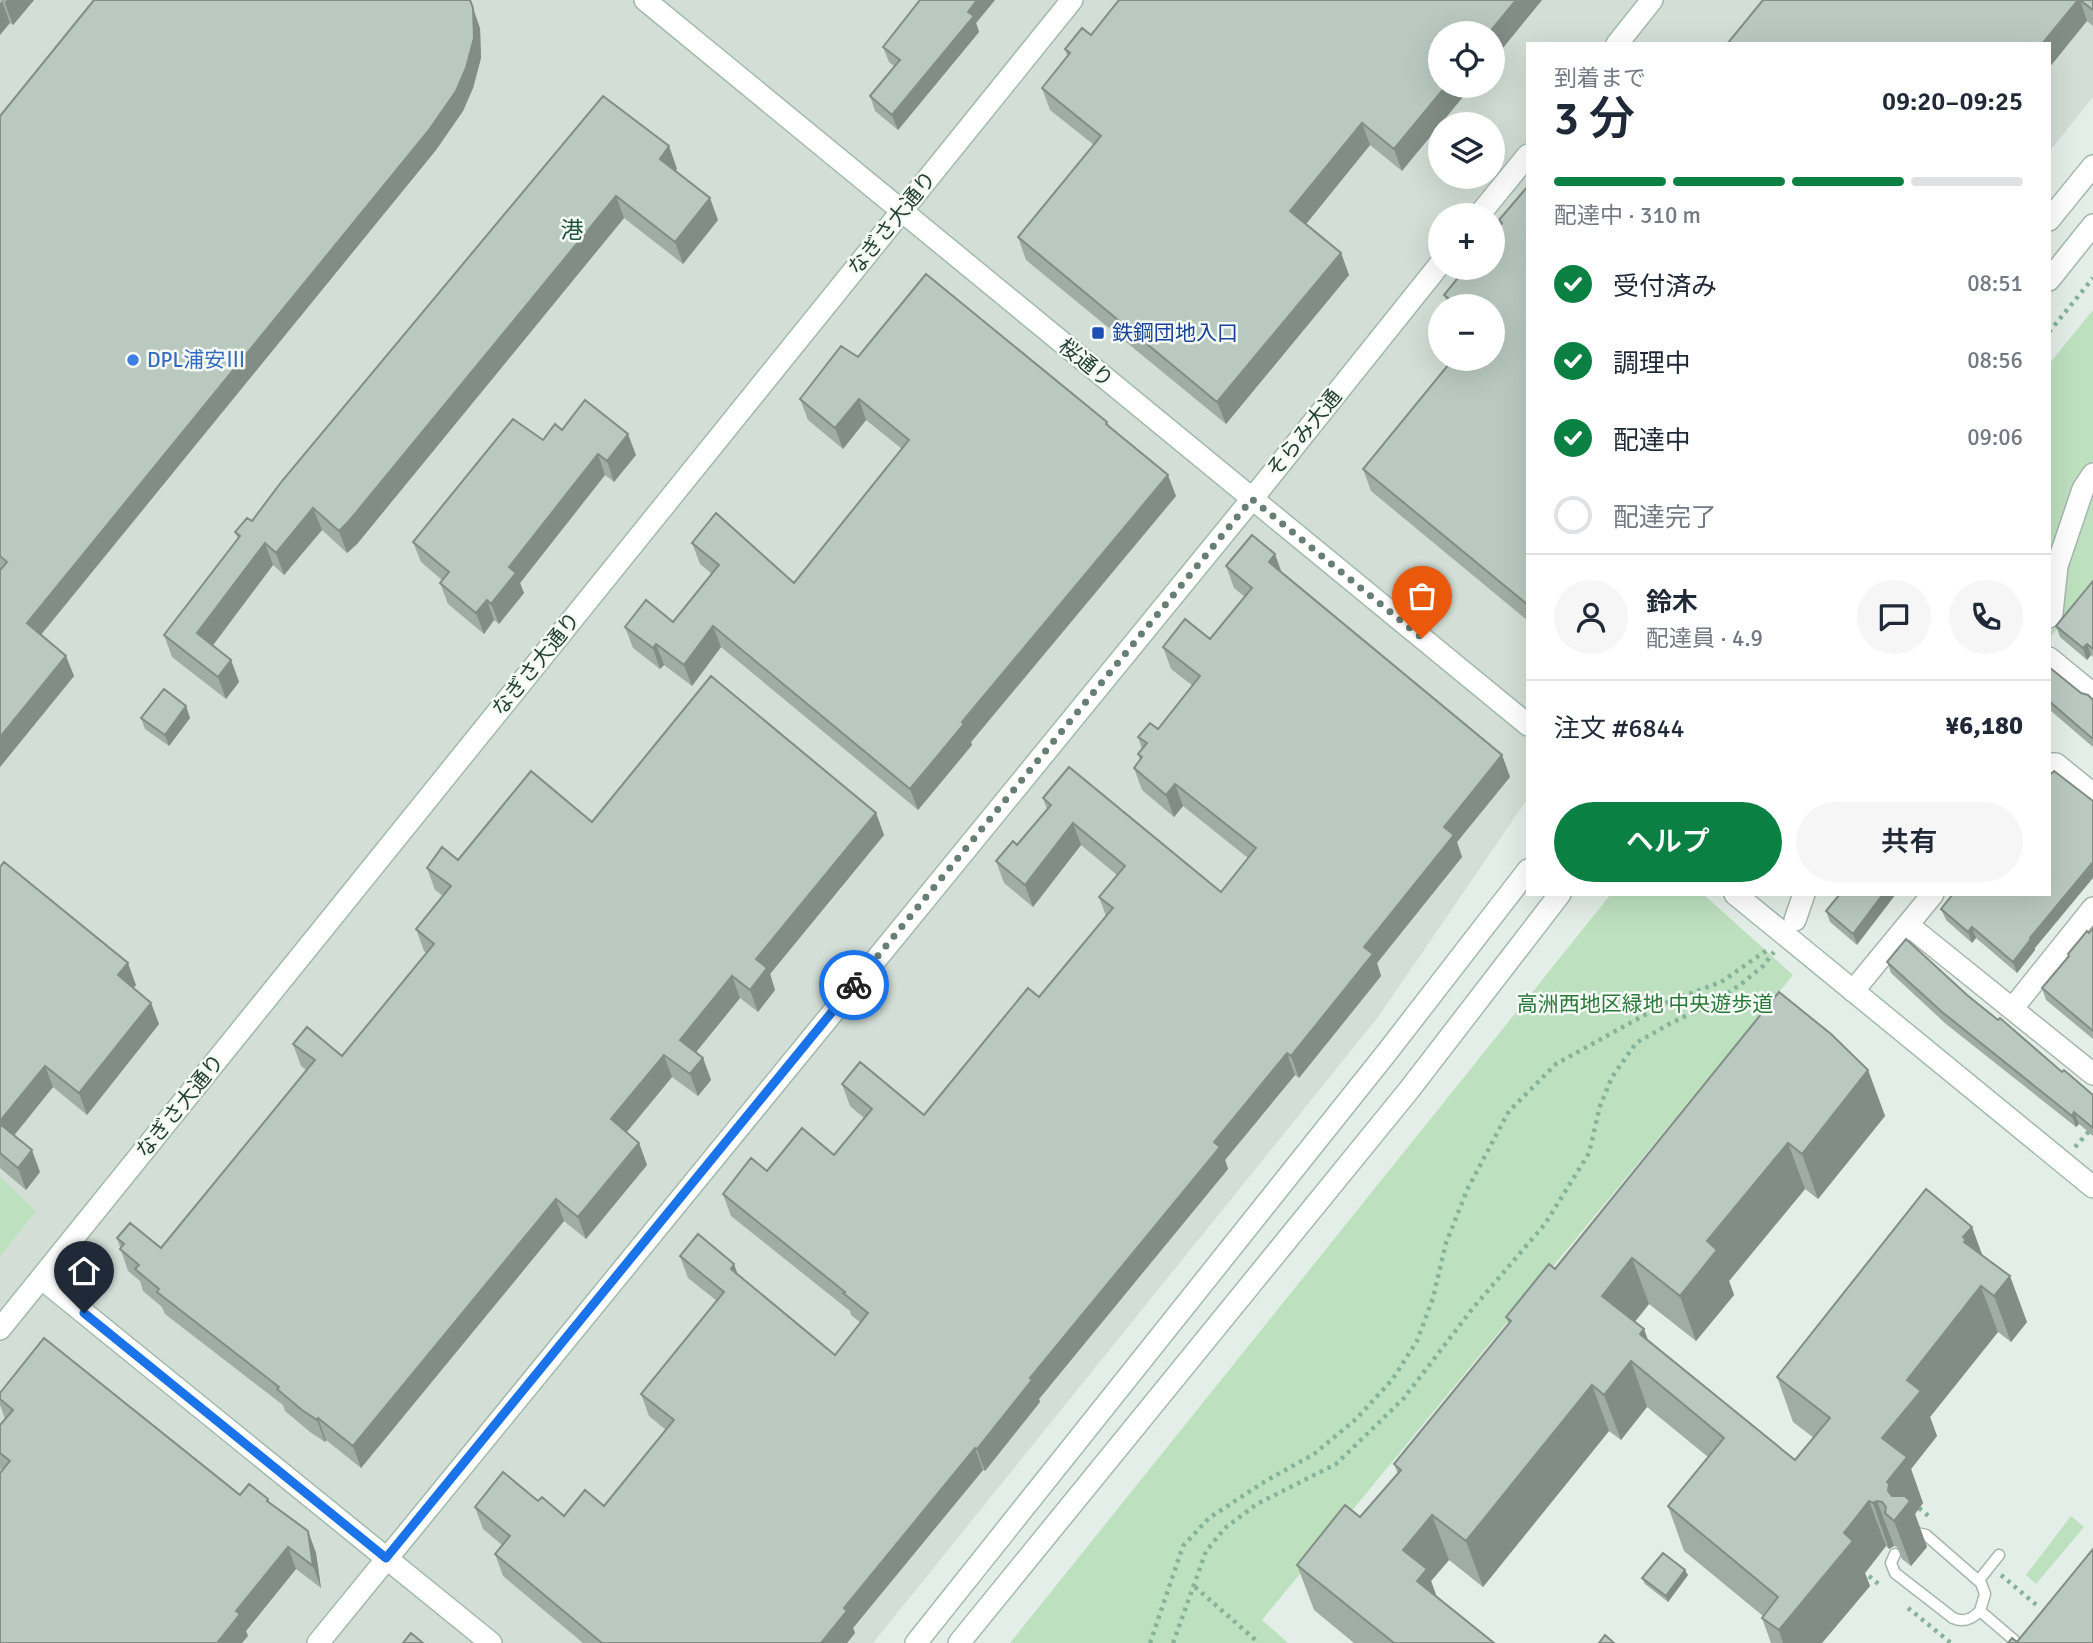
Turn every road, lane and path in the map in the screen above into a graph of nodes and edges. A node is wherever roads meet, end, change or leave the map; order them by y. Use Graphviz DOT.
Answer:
graph roads {
  1 [pos="645,0"];
  2 [pos="1072,0"];
  3 [pos="1652,0"];
  4 [pos="1619,42"];
  5 [pos="1526,157"];
  6 [pos="2093,166"];
  7 [pos="1489,203"];
  8 [pos="901,211"];
  9 [pos="2051,218"];
  10 [pos="2093,225"];
  11 [pos="2051,278"];
  12 [pos="2093,278"];
  13 [pos="1428,279"];
  14 [pos="2051,330"];
  15 [pos="2093,474"];
  16 [pos="1252,499"];
  17 [pos="2051,614"];
  18 [pos="2051,660"];
  19 [pos="2093,694"];
  20 [pos="1526,722"];
  21 [pos="2051,764"];
  22 [pos="2093,794"];
  23 [pos="1526,873"];
  24 [pos="1558,896"];
  25 [pos="1737,896"];
  26 [pos="1803,896"];
  27 [pos="1931,896"];
  28 [pos="1795,920"];
  29 [pos="2089,922"];
  30 [pos="1908,925"];
  31 [pos="1853,991"];
  32 [pos="2012,1009"];
  33 [pos="2093,1074"];
  34 [pos="2093,1127"];
  35 [pos="2074,1149"];
  36 [pos="2093,1187"];
  37 [pos="41,1278"];
  38 [pos="0,1329"];
  39 [pos="1912,1535"];
  40 [pos="1895,1554"];
  41 [pos="1999,1555"];
  42 [pos="386,1558"];
  43 [pos="1979,1580"];
  44 [pos="1195,1587"];
  45 [pos="1980,1611"];
  46 [pos="2014,1640"];
  47 [pos="318,1643"];
  48 [pos="491,1643"];
  49 [pos="916,1643"];
  50 [pos="958,1643"];
  51 [pos="1150,1643"];
  52 [pos="1173,1643"];
  53 [pos="1259,1643"];
  1 -- 8 [label="street, 桜通り"];
  2 -- 8 [label="street, なぎさ大通り"];
  3 -- 4 [label="street"];
  5 -- 7 [label="street"];
  6 -- 9 [label="street"];
  8 -- 16 [label="street, 桜通り"];
  8 -- 37 [label="street, なぎさ大通り"];
  10 -- 11 [label="street"];
  12 -- 14 [label="path"];
  13 -- 16 [label="street, そらみ大通"];
  15 -- 17 [label="street"];
  16 -- 20 [label="street, 桜通り"];
  16 -- 42 [label="street, そらみ大通"];
  18 -- 19 [label="street"];
  21 -- 22 [label="street"];
  23 -- 49 [label="street"];
  24 -- 50 [label="street"];
  25 -- 31 [label="street"];
  26 -- 28 [label="street"];
  27 -- 30 [label="street"];
  29 -- 32 [label="street"];
  30 -- 31 [label="street"];
  30 -- 32 [label="street"];
  31 -- 36 [label="street"];
  32 -- 33 [label="street"];
  34 -- 35 [label="path"];
  37 -- 38 [label="street, なぎさ大通り"];
  37 -- 42 [label="street"];
  39 -- 43 [label="lane"];
  40 -- 45 [label="lane"];
  41 -- 43 [label="lane"];
  42 -- 47 [label="street, そらみ大通"];
  42 -- 48 [label="street"];
  43 -- 45 [label="lane"];
  44 -- 51 [label="path"];
  44 -- 52 [label="path"];
  44 -- 53 [label="path"];
  45 -- 46 [label="lane"];
}
